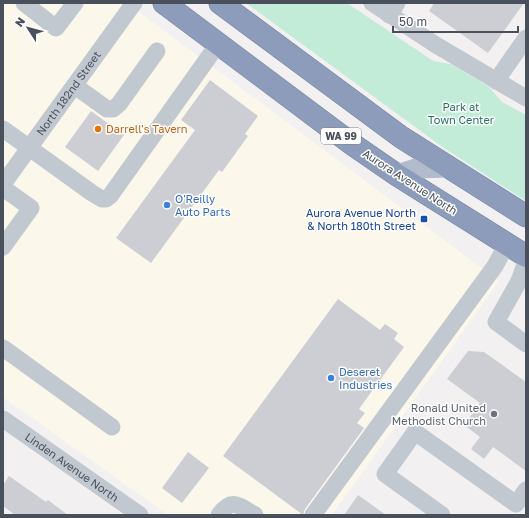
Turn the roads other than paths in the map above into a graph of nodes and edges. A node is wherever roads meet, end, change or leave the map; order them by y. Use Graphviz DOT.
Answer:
graph roads {
  1 [pos="24,3"];
  2 [pos="76,3"];
  3 [pos="134,3"];
  4 [pos="164,3"];
  5 [pos="220,3"];
  6 [pos="372,3"];
  7 [pos="393,9"];
  8 [pos="526,38"];
  9 [pos="218,44"];
  10 [pos="158,51"];
  11 [pos="496,81"];
  12 [pos="75,86"];
  13 [pos="526,98"];
  14 [pos="3,129"];
  15 [pos="29,148"];
  16 [pos="447,167"];
  17 [pos="397,175"];
  18 [pos="3,184"];
  19 [pos="3,188"];
  20 [pos="526,216"];
  21 [pos="507,244"];
  22 [pos="3,247"];
  23 [pos="526,256"];
  24 [pos="526,262"];
  25 [pos="526,344"];
  26 [pos="3,348"];
  27 [pos="3,419"];
  28 [pos="112,427"];
  29 [pos="526,490"];
  30 [pos="512,510"];
  31 [pos="140,515"];
  32 [pos="219,515"];
  33 [pos="255,515"];
  34 [pos="313,515"];
  35 [pos="442,515"];
  1 -- 2 [label="street"];
  3 -- 12 [label="street, North 182nd Street"];
  4 -- 9 [label="highway, Aurora Avenue North / WA 99"];
  5 -- 16 [label="highway"];
  6 -- 7 [label="street"];
  7 -- 11 [label="street"];
  8 -- 11 [label="street"];
  9 -- 15 [label="street"];
  9 -- 17 [label="highway, Aurora Avenue North / WA 99"];
  10 -- 12 [label="street"];
  11 -- 13 [label="street"];
  12 -- 15 [label="street, North 182nd Street"];
  14 -- 15 [label="street"];
  15 -- 18 [label="street, North 182nd Street"];
  16 -- 17 [label="main road"];
  16 -- 20 [label="highway"];
  17 -- 21 [label="highway, Aurora Avenue North / WA 99"];
  19 -- 22 [label="street"];
  21 -- 23 [label="highway, Aurora Avenue North / WA 99"];
  21 -- 34 [label="street"];
  24 -- 25 [label="street"];
  26 -- 28 [label="street"];
  27 -- 31 [label="street, Linden Avenue North"];
  29 -- 30 [label="street"];
  30 -- 35 [label="street"];
  32 -- 33 [label="street"];
}
